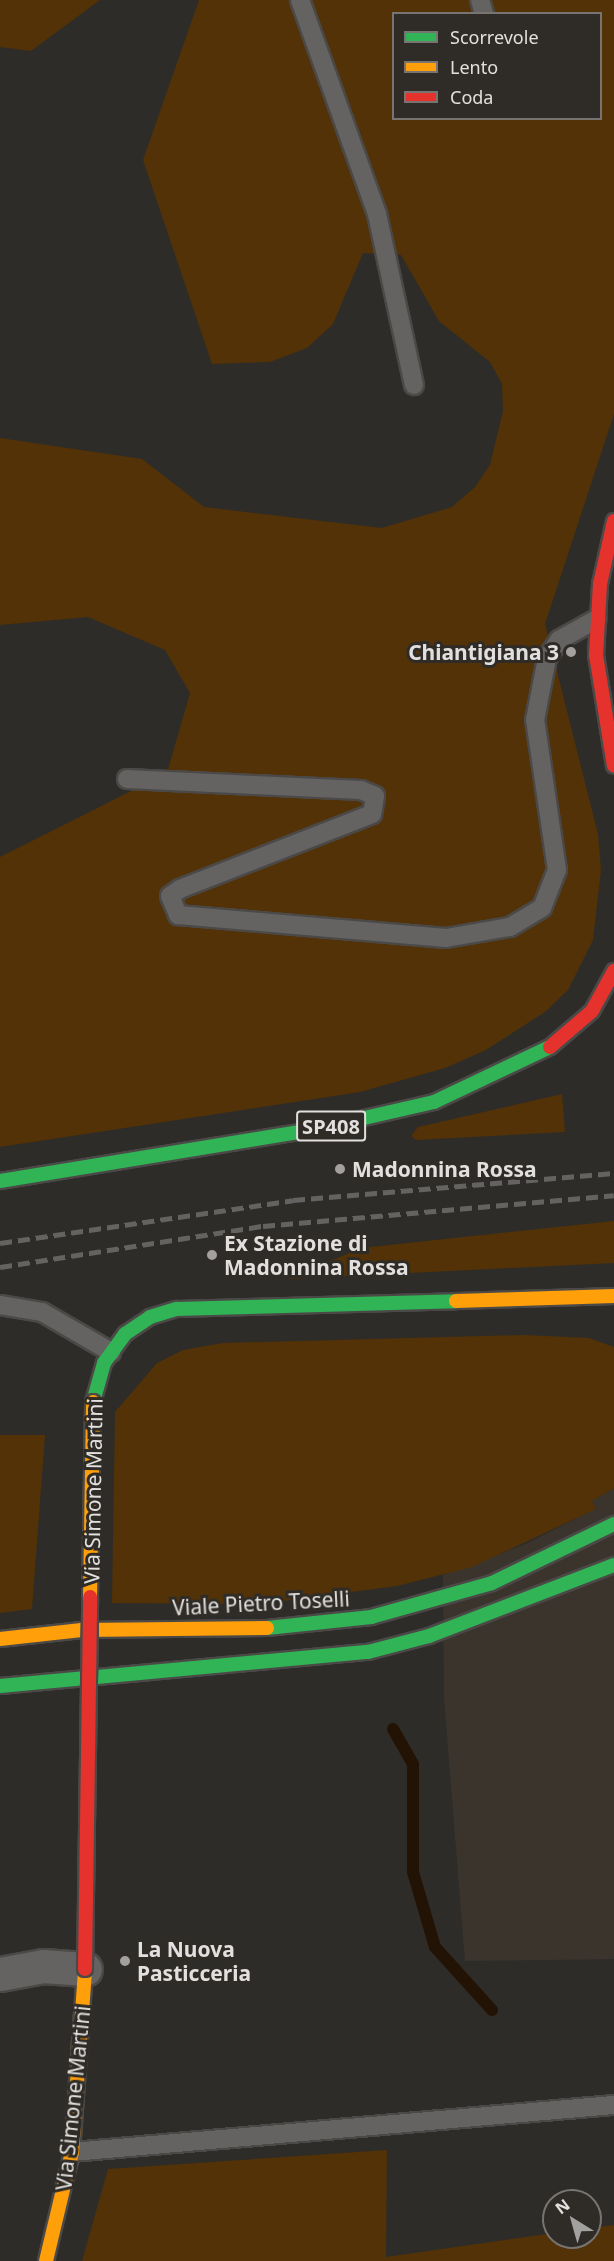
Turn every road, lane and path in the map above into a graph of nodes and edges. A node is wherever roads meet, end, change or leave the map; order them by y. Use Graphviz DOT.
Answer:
graph roads {
  1 [pos="300,0"];
  2 [pos="414,385"];
  3 [pos="614,521"];
  4 [pos="597,619"];
  5 [pos="614,766"];
  6 [pos="127,779"];
  7 [pos="614,971"];
  8 [pos="0,1180"];
  9 [pos="614,1296"];
  10 [pos="503,1302"];
  11 [pos="0,1305"];
  12 [pos="614,1313"];
  13 [pos="111,1352"];
  14 [pos="614,1524"];
  15 [pos="614,1565"];
  16 [pos="0,1639"];
  17 [pos="0,1686"];
  18 [pos="85,1969"];
  19 [pos="0,1974"];
  20 [pos="614,2105"];
  21 [pos="72,2152"];
  22 [pos="46,2261"];
  1 -- 2 [label="lane"];
  3 -- 4 [label="main road"];
  4 -- 5 [label="main road"];
  4 -- 6 [label="lane"];
  7 -- 8 [label="main road, SP408"];
  9 -- 10 [label="main road, Via Simone Martini"];
  10 -- 12 [label="main road, Via Simone Martini"];
  10 -- 13 [label="main road, Via Simone Martini"];
  11 -- 13 [label="lane"];
  13 -- 18 [label="main road, Via Simone Martini, bridge"];
  14 -- 16 [label="main road, Viale Pietro Toselli"];
  15 -- 17 [label="main road"];
  18 -- 19 [label="street"];
  18 -- 21 [label="main road, Via Simone Martini"];
  20 -- 21 [label="lane"];
  21 -- 22 [label="main road, Via Simone Martini"];
}
